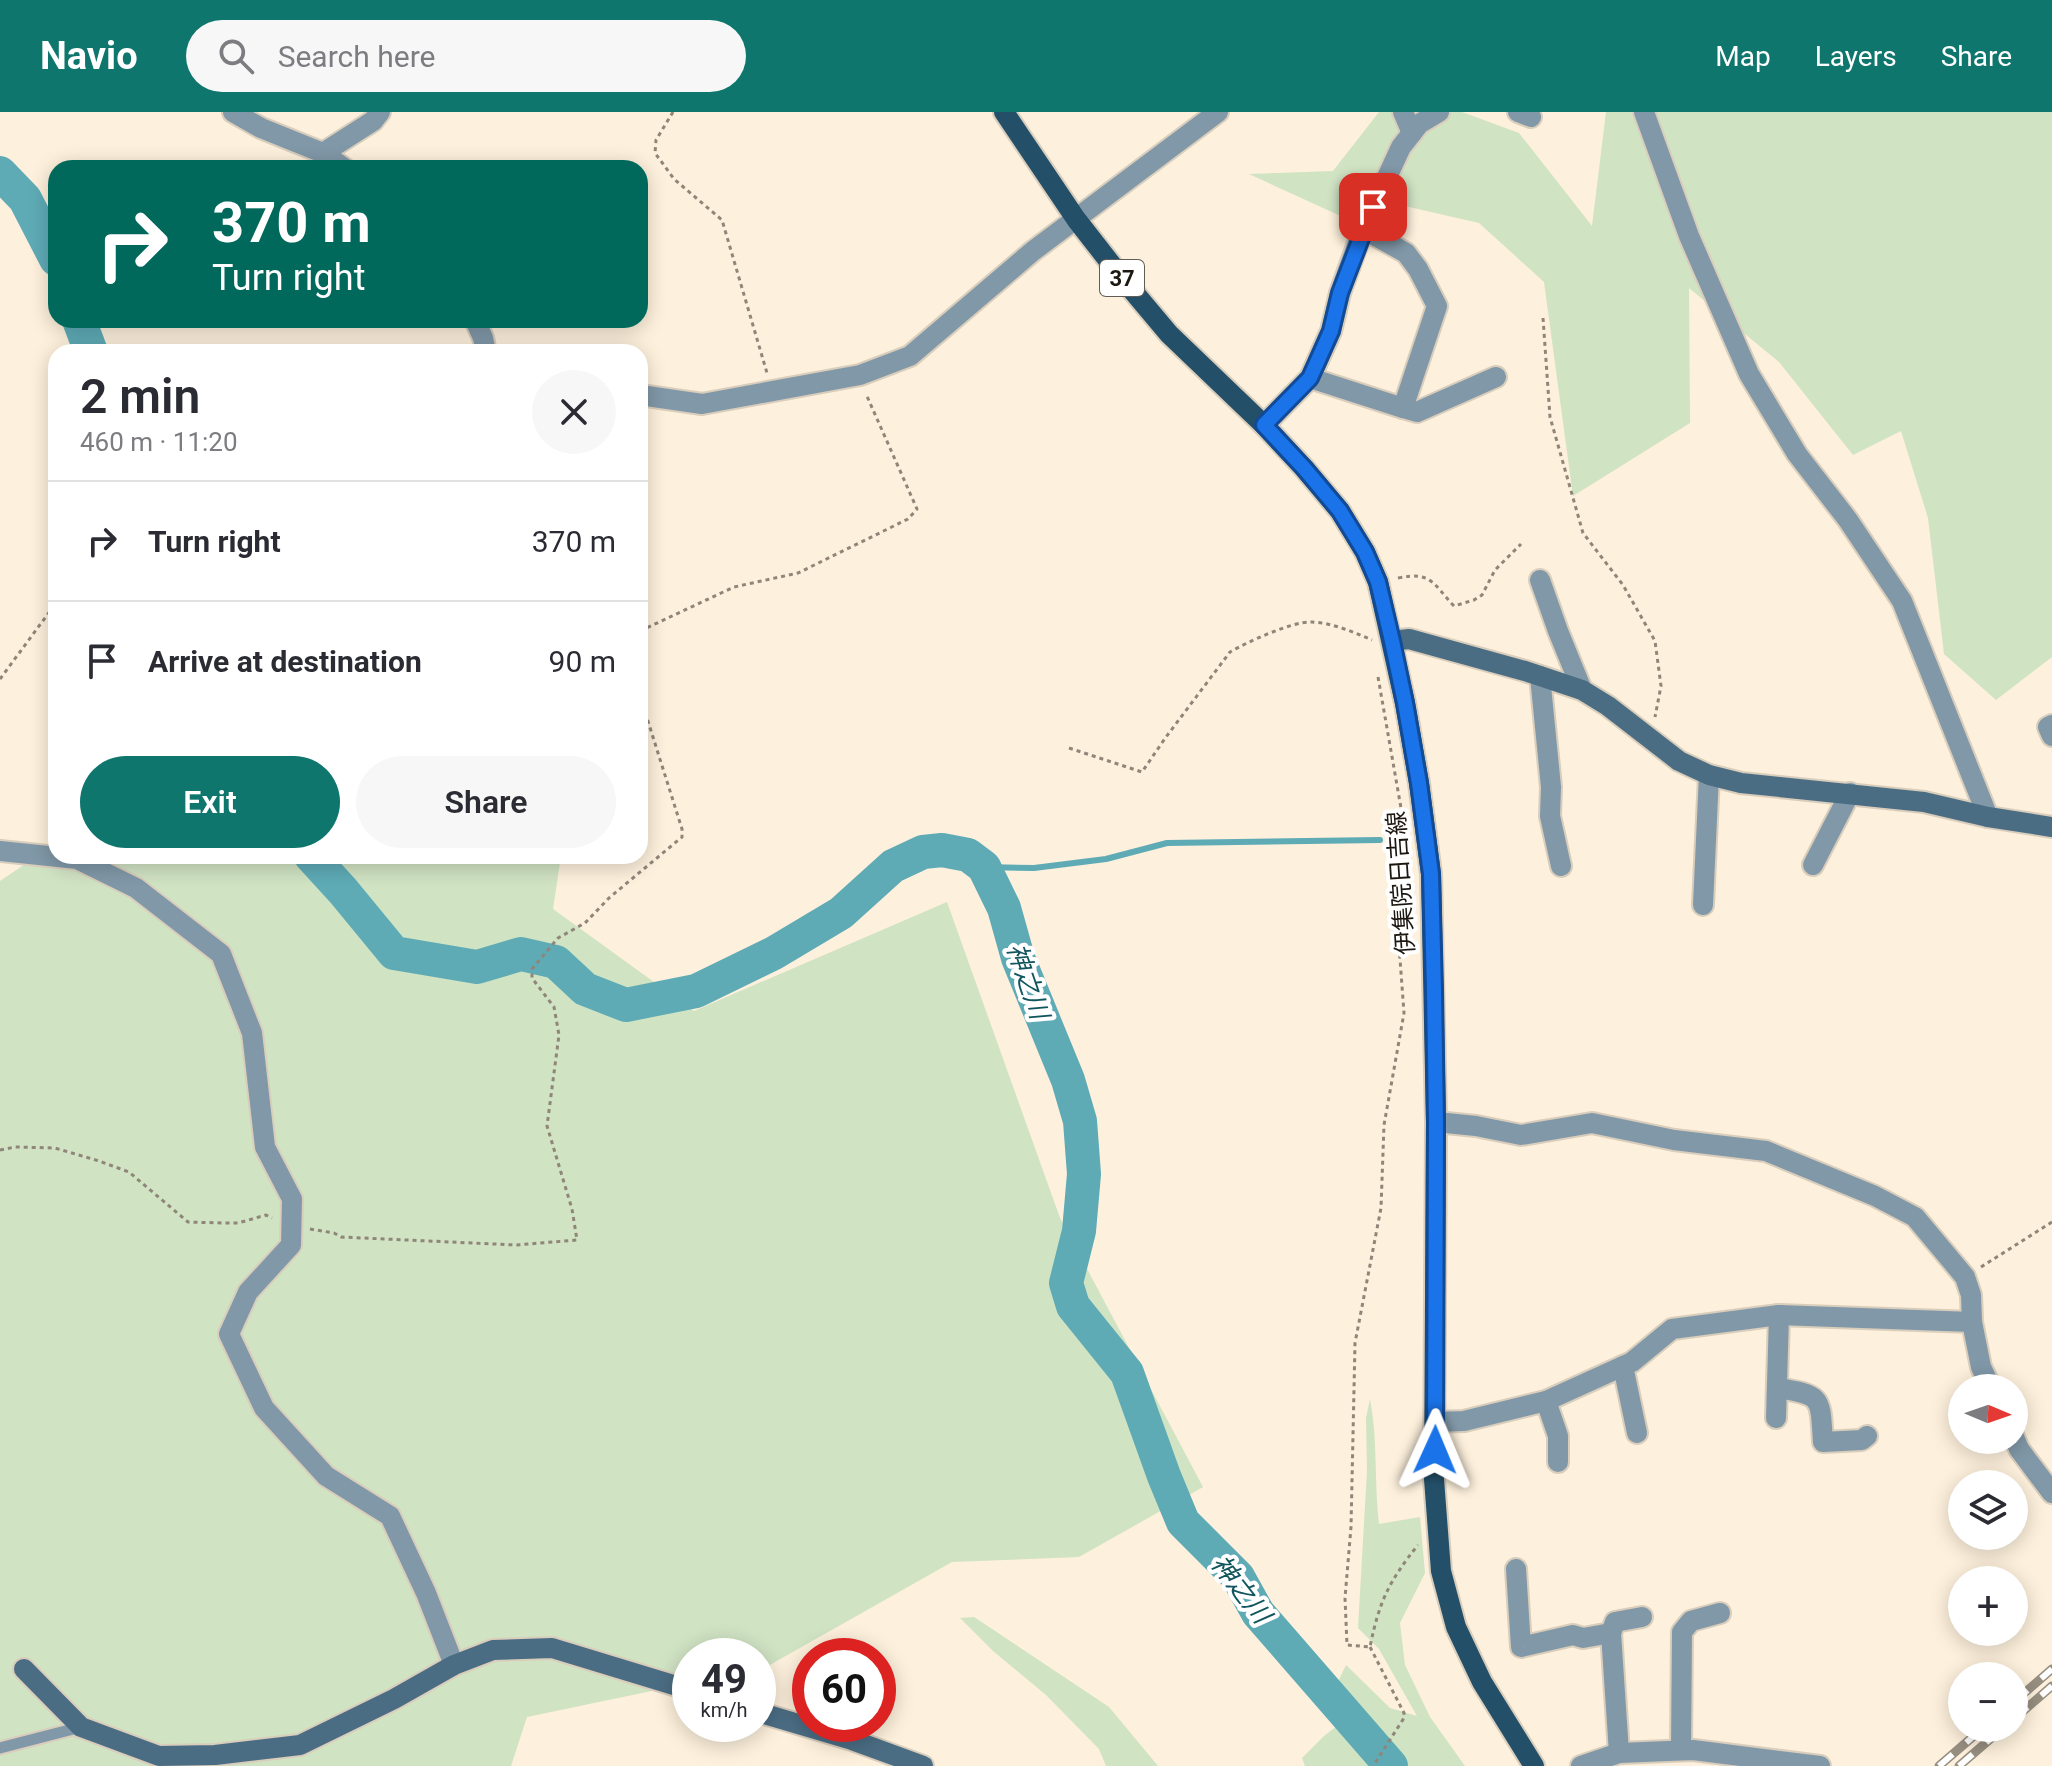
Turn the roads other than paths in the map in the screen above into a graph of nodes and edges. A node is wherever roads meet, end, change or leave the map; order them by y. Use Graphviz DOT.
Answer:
graph roads {
  1 [pos="233,112"];
  2 [pos="380,112"];
  3 [pos="1004,112"];
  4 [pos="1218,112"];
  5 [pos="1403,112"];
  6 [pos="1439,112"];
  7 [pos="1644,112"];
  8 [pos="1412,133"];
  9 [pos="323,153"];
  10 [pos="333,160"];
  11 [pos="1076,219"];
  12 [pos="1363,229"];
  13 [pos="1496,377"];
  14 [pos="1310,378"];
  15 [pos="648,396"];
  16 [pos="1403,408"];
  17 [pos="1264,425"];
  18 [pos="1540,580"];
  19 [pos="1392,641"];
  20 [pos="1540,676"];
  21 [pos="1582,690"];
  22 [pos="2052,725"];
  23 [pos="2052,736"];
  24 [pos="1709,775"];
  25 [pos="1850,793"];
  26 [pos="1988,817"];
  27 [pos="2052,827"];
  28 [pos="0,851"];
  29 [pos="48,856"];
  30 [pos="87,864"];
  31 [pos="1813,865"];
  32 [pos="1561,866"];
  33 [pos="1703,905"];
  34 [pos="1436,1122"];
  35 [pos="1779,1315"];
  36 [pos="1972,1322"];
  37 [pos="1623,1366"];
  38 [pos="1984,1374"];
  39 [pos="1777,1388"];
  40 [pos="1546,1401"];
  41 [pos="1776,1418"];
  42 [pos="1435,1422"];
  43 [pos="1637,1433"];
  44 [pos="1867,1436"];
  45 [pos="2023,1454"];
  46 [pos="1558,1462"];
  47 [pos="2052,1493"];
  48 [pos="1516,1569"];
  49 [pos="1720,1613"];
  50 [pos="1642,1617"];
  51 [pos="1611,1633"];
  52 [pos="454,1665"];
  53 [pos="24,1669"];
  54 [pos="672,1685"];
  55 [pos="776,1717"];
  56 [pos="81,1727"];
  57 [pos="0,1748"];
  58 [pos="1681,1750"];
  59 [pos="1619,1753"];
  60 [pos="920,1765"];
  61 [pos="1534,1766"];
  62 [pos="1581,1766"];
  63 [pos="1820,1766"];
  1 -- 9 [label="street"];
  2 -- 9 [label="street"];
  3 -- 11 [label="main road, 伊集院日吉線 / 37"];
  4 -- 11 [label="street"];
  5 -- 8 [label="street"];
  6 -- 8 [label="street"];
  7 -- 26 [label="street"];
  8 -- 12 [label="street"];
  9 -- 10 [label="street"];
  11 -- 15 [label="street"];
  11 -- 17 [label="main road, 伊集院日吉線 / 37"];
  12 -- 14 [label="street"];
  12 -- 16 [label="street"];
  13 -- 16 [label="street"];
  14 -- 16 [label="street"];
  14 -- 17 [label="street"];
  17 -- 19 [label="main road, 伊集院日吉線 / 37"];
  18 -- 21 [label="street"];
  19 -- 20 [label="street"];
  19 -- 34 [label="main road, 伊集院日吉線 / 37"];
  20 -- 21 [label="street"];
  20 -- 32 [label="street"];
  21 -- 24 [label="street"];
  22 -- 23 [label="street"];
  24 -- 25 [label="street"];
  24 -- 33 [label="street"];
  25 -- 26 [label="street"];
  25 -- 31 [label="street"];
  26 -- 27 [label="street"];
  28 -- 29 [label="street"];
  30 -- 52 [label="street"];
  34 -- 36 [label="street"];
  34 -- 42 [label="main road, 伊集院日吉線 / 37"];
  35 -- 36 [label="street"];
  35 -- 37 [label="street"];
  35 -- 39 [label="street"];
  36 -- 38 [label="street"];
  37 -- 40 [label="street"];
  37 -- 43 [label="street"];
  39 -- 41 [label="street"];
  39 -- 44 [label="street"];
  40 -- 42 [label="street"];
  40 -- 46 [label="street"];
  42 -- 61 [label="main road, 伊集院日吉線 / 37"];
  45 -- 47 [label="street"];
  48 -- 51 [label="street"];
  49 -- 58 [label="street"];
  50 -- 51 [label="street"];
  51 -- 59 [label="street"];
  52 -- 54 [label="street"];
  52 -- 56 [label="street"];
  53 -- 56 [label="street"];
  55 -- 60 [label="street"];
  56 -- 57 [label="lane"];
  58 -- 59 [label="street"];
  58 -- 63 [label="street"];
  59 -- 62 [label="street"];
}
